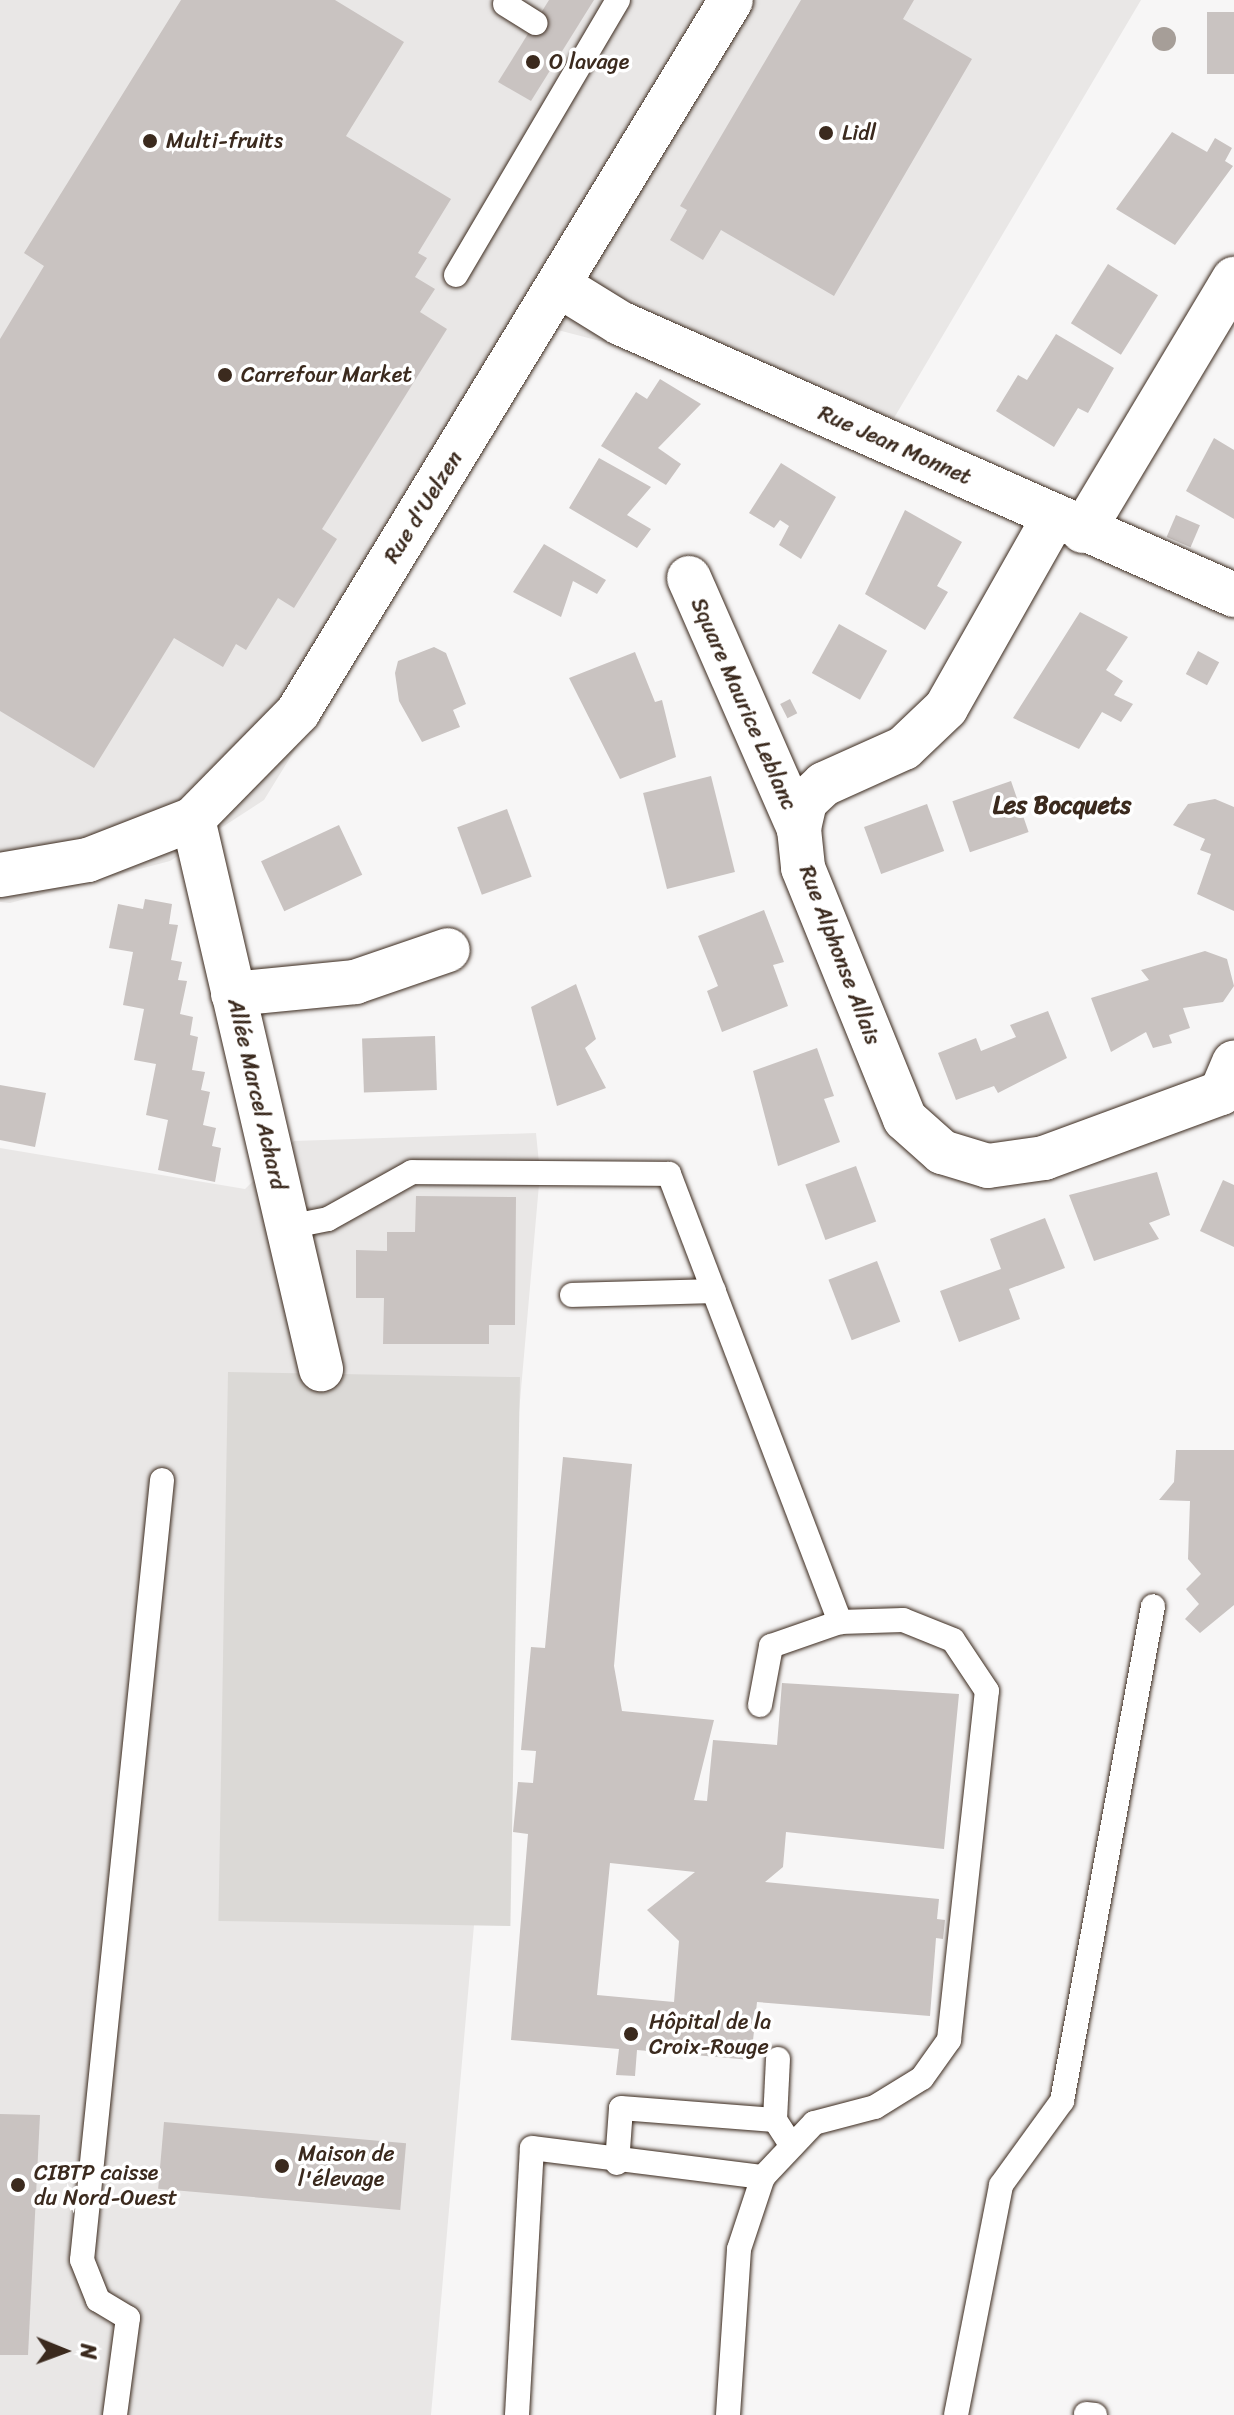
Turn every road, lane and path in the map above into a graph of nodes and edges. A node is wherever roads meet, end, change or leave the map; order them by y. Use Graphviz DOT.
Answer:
graph roads {
  1 [pos="618,0"];
  2 [pos="731,0"];
  3 [pos="505,4"];
  4 [pos="535,23"];
  5 [pos="456,275"];
  6 [pos="1234,279"];
  7 [pos="560,286"];
  8 [pos="1069,524"];
  9 [pos="689,578"];
  10 [pos="1234,595"];
  11 [pos="193,819"];
  12 [pos="799,829"];
  13 [pos="0,875"];
  14 [pos="448,950"];
  15 [pos="233,994"];
  16 [pos="1230,1085"];
  17 [pos="288,1227"];
  18 [pos="714,1291"];
  19 [pos="572,1295"];
  20 [pos="321,1369"];
  21 [pos="162,1480"];
  22 [pos="1153,1606"];
  23 [pos="840,1622"];
  24 [pos="760,1705"];
  25 [pos="778,2059"];
  26 [pos="775,2120"];
  27 [pos="792,2146"];
  28 [pos="617,2163"];
  29 [pos="763,2177"];
  30 [pos="115,2415"];
  31 [pos="517,2415"];
  32 [pos="728,2415"];
  33 [pos="956,2415"];
  1 -- 5 [label="lane"];
  2 -- 7 [label="street, Rue d'Uelzen"];
  3 -- 4 [label="lane"];
  6 -- 8 [label="street, Rue Alphonse Allais"];
  7 -- 8 [label="street, Rue Jean Monnet"];
  7 -- 11 [label="street, Rue d'Uelzen"];
  8 -- 10 [label="street, Rue Jean Monnet"];
  8 -- 12 [label="street, Rue Alphonse Allais"];
  9 -- 12 [label="street, Square Maurice Leblanc"];
  11 -- 13 [label="street, Rue d'Uelzen"];
  11 -- 15 [label="street, Allée Marcel Achard"];
  12 -- 16 [label="street, Rue Alphonse Allais"];
  14 -- 15 [label="street"];
  15 -- 17 [label="street, Allée Marcel Achard"];
  17 -- 18 [label="lane"];
  17 -- 20 [label="street, Allée Marcel Achard"];
  18 -- 19 [label="lane"];
  18 -- 23 [label="lane"];
  21 -- 30 [label="lane"];
  22 -- 33 [label="lane"];
  23 -- 24 [label="lane"];
  23 -- 27 [label="lane"];
  25 -- 26 [label="lane"];
  26 -- 27 [label="lane"];
  26 -- 28 [label="lane"];
  27 -- 29 [label="lane"];
  28 -- 29 [label="lane"];
  28 -- 31 [label="lane"];
  29 -- 32 [label="lane"];
}
